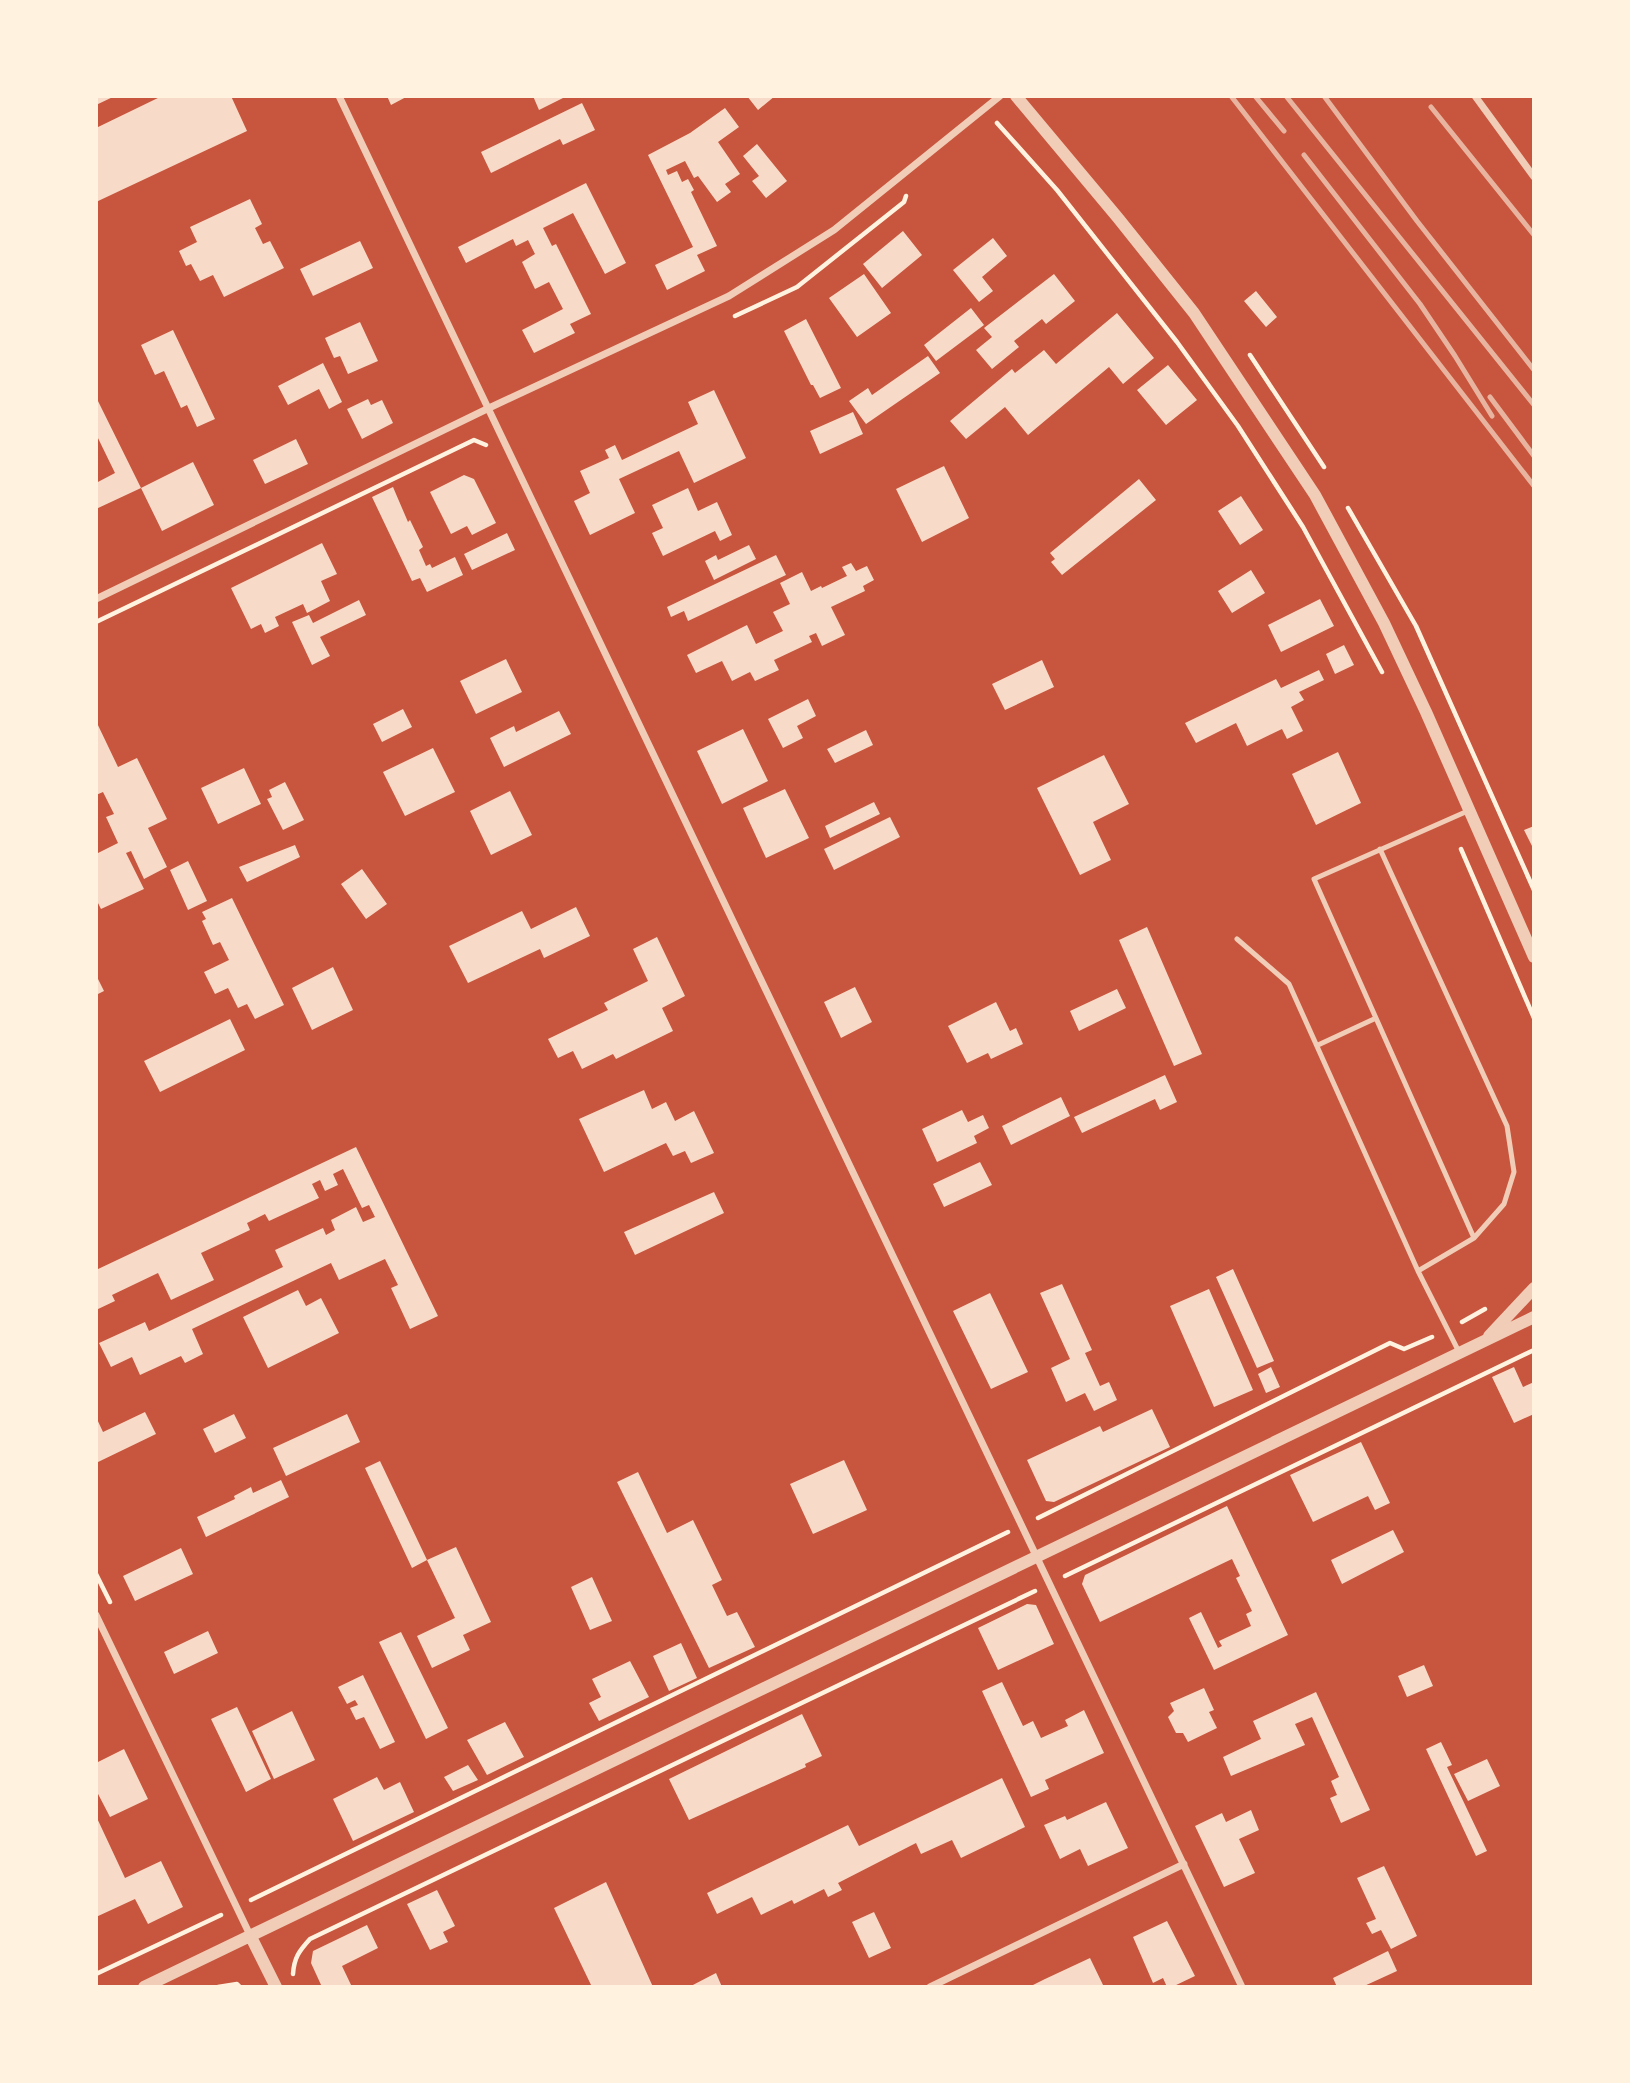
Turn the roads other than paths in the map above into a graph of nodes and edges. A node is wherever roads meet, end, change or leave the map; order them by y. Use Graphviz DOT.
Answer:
graph roads {
  1 [pos="339,96"];
  2 [pos="1000,96"];
  3 [pos="1016,96"];
  4 [pos="1475,96"];
  5 [pos="1534,177"];
  6 [pos="489,408"];
  7 [pos="96,599"];
  8 [pos="1470,810"];
  9 [pos="1380,849"];
  10 [pos="1237,939"];
  11 [pos="1534,957"];
  12 [pos="1374,1019"];
  13 [pos="1318,1045"];
  14 [pos="1474,1238"];
  15 [pos="1418,1271"];
  16 [pos="1534,1288"];
  17 [pos="1534,1317"];
  18 [pos="1483,1342"];
  19 [pos="1460,1353"];
  20 [pos="1037,1556"];
  21 [pos="96,1615"];
  22 [pos="1184,1864"];
  23 [pos="250,1935"];
  24 [pos="144,1987"];
  25 [pos="276,1987"];
  26 [pos="930,1987"];
  27 [pos="1242,1987"];
  1 -- 6 [label="street"];
  2 -- 6 [label="street"];
  3 -- 8 [label="street"];
  4 -- 5 [label="street"];
  6 -- 7 [label="street"];
  6 -- 20 [label="street"];
  8 -- 9 [label="lane"];
  8 -- 11 [label="street"];
  9 -- 12 [label="lane"];
  9 -- 14 [label="lane"];
  10 -- 13 [label="lane"];
  12 -- 13 [label="lane"];
  12 -- 14 [label="lane"];
  13 -- 15 [label="lane"];
  14 -- 15 [label="lane"];
  15 -- 19 [label="lane"];
  16 -- 18 [label="street"];
  17 -- 18 [label="street"];
  18 -- 19 [label="street"];
  19 -- 20 [label="street"];
  20 -- 22 [label="street"];
  20 -- 23 [label="street"];
  21 -- 23 [label="street"];
  22 -- 26 [label="street"];
  22 -- 27 [label="street"];
  23 -- 24 [label="street"];
  23 -- 25 [label="street"];
}
